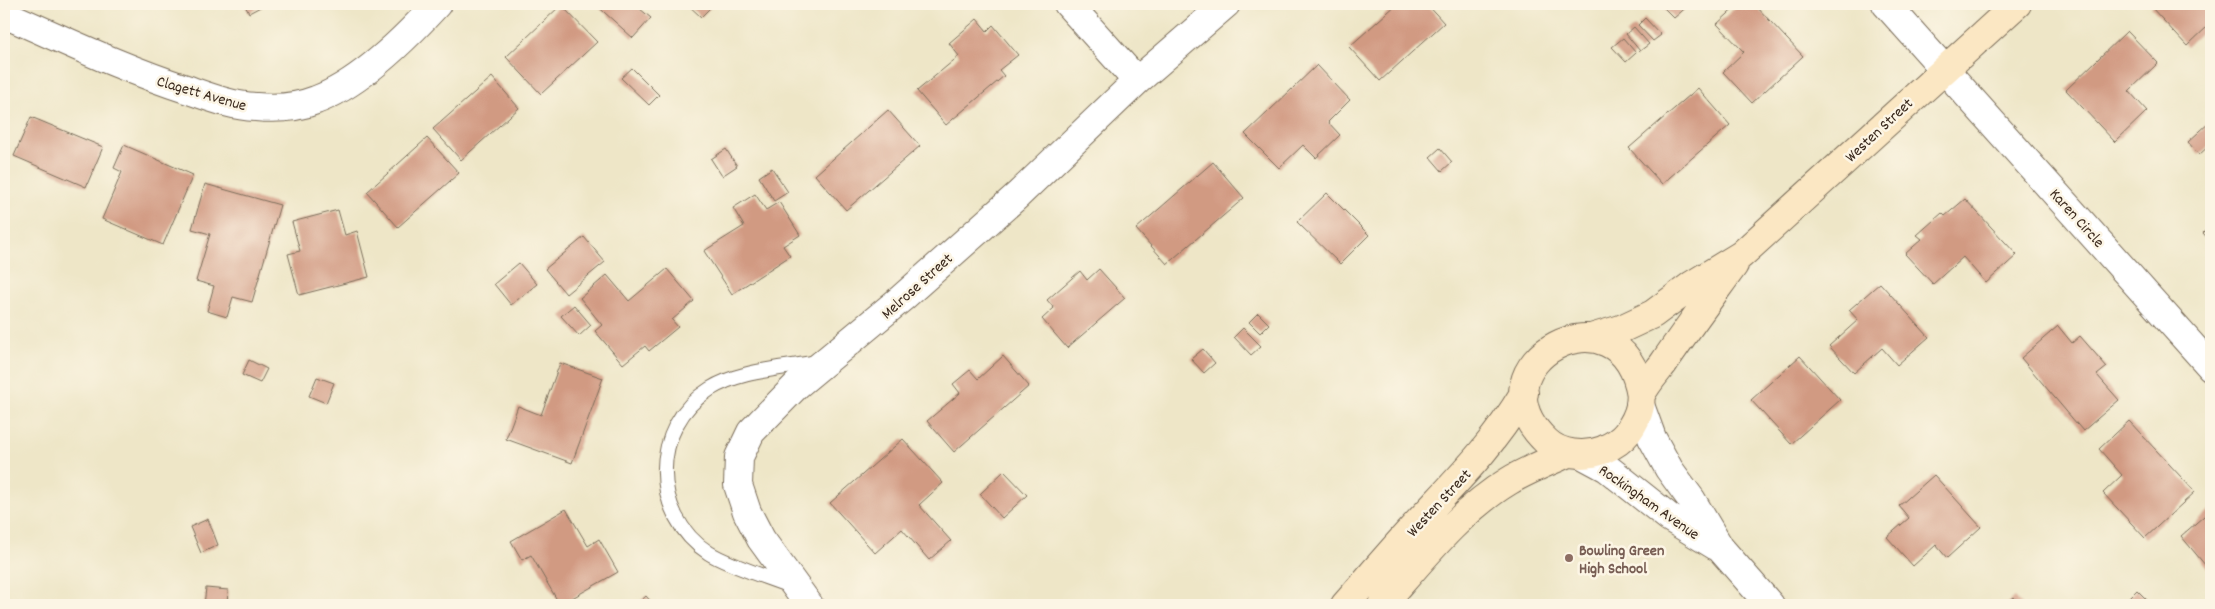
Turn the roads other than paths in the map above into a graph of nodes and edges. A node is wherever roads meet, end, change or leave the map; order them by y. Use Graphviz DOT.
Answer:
graph roads {
  1 [pos="437,4"];
  2 [pos="1068,4"];
  3 [pos="1226,4"];
  4 [pos="1886,4"];
  5 [pos="2017,4"];
  6 [pos="4,14"];
  7 [pos="1944,68"];
  8 [pos="1137,81"];
  9 [pos="1741,255"];
  10 [pos="1591,338"];
  11 [pos="829,360"];
  12 [pos="2211,367"];
  13 [pos="1524,394"];
  14 [pos="1641,400"];
  15 [pos="1574,453"];
  16 [pos="1720,548"];
  17 [pos="804,597"];
  18 [pos="1345,605"];
  19 [pos="1382,605"];
  20 [pos="1770,605"];
  1 -- 6 [label="street, Clagett Avenue"];
  2 -- 8 [label="street"];
  3 -- 8 [label="street, Melrose Street"];
  4 -- 7 [label="street, Karen Circle"];
  5 -- 7 [label="street, Westen Street"];
  7 -- 9 [label="street, Westen Street"];
  7 -- 12 [label="street, Karen Circle"];
  8 -- 11 [label="street, Melrose Street"];
  9 -- 10 [label="street, Westen Street"];
  9 -- 14 [label="street, Westen Street"];
  10 -- 13 [label="street"];
  10 -- 14 [label="street"];
  11 -- 17 [label="street, Melrose Street"];
  11 -- 17 [label="lane"];
  13 -- 15 [label="street"];
  13 -- 18 [label="street, Westen Street"];
  14 -- 15 [label="street"];
  14 -- 16 [label="street, Rockingham Avenue"];
  15 -- 16 [label="street, Rockingham Avenue"];
  15 -- 19 [label="street, Westen Street"];
  16 -- 20 [label="street, Rockingham Avenue"];
}
